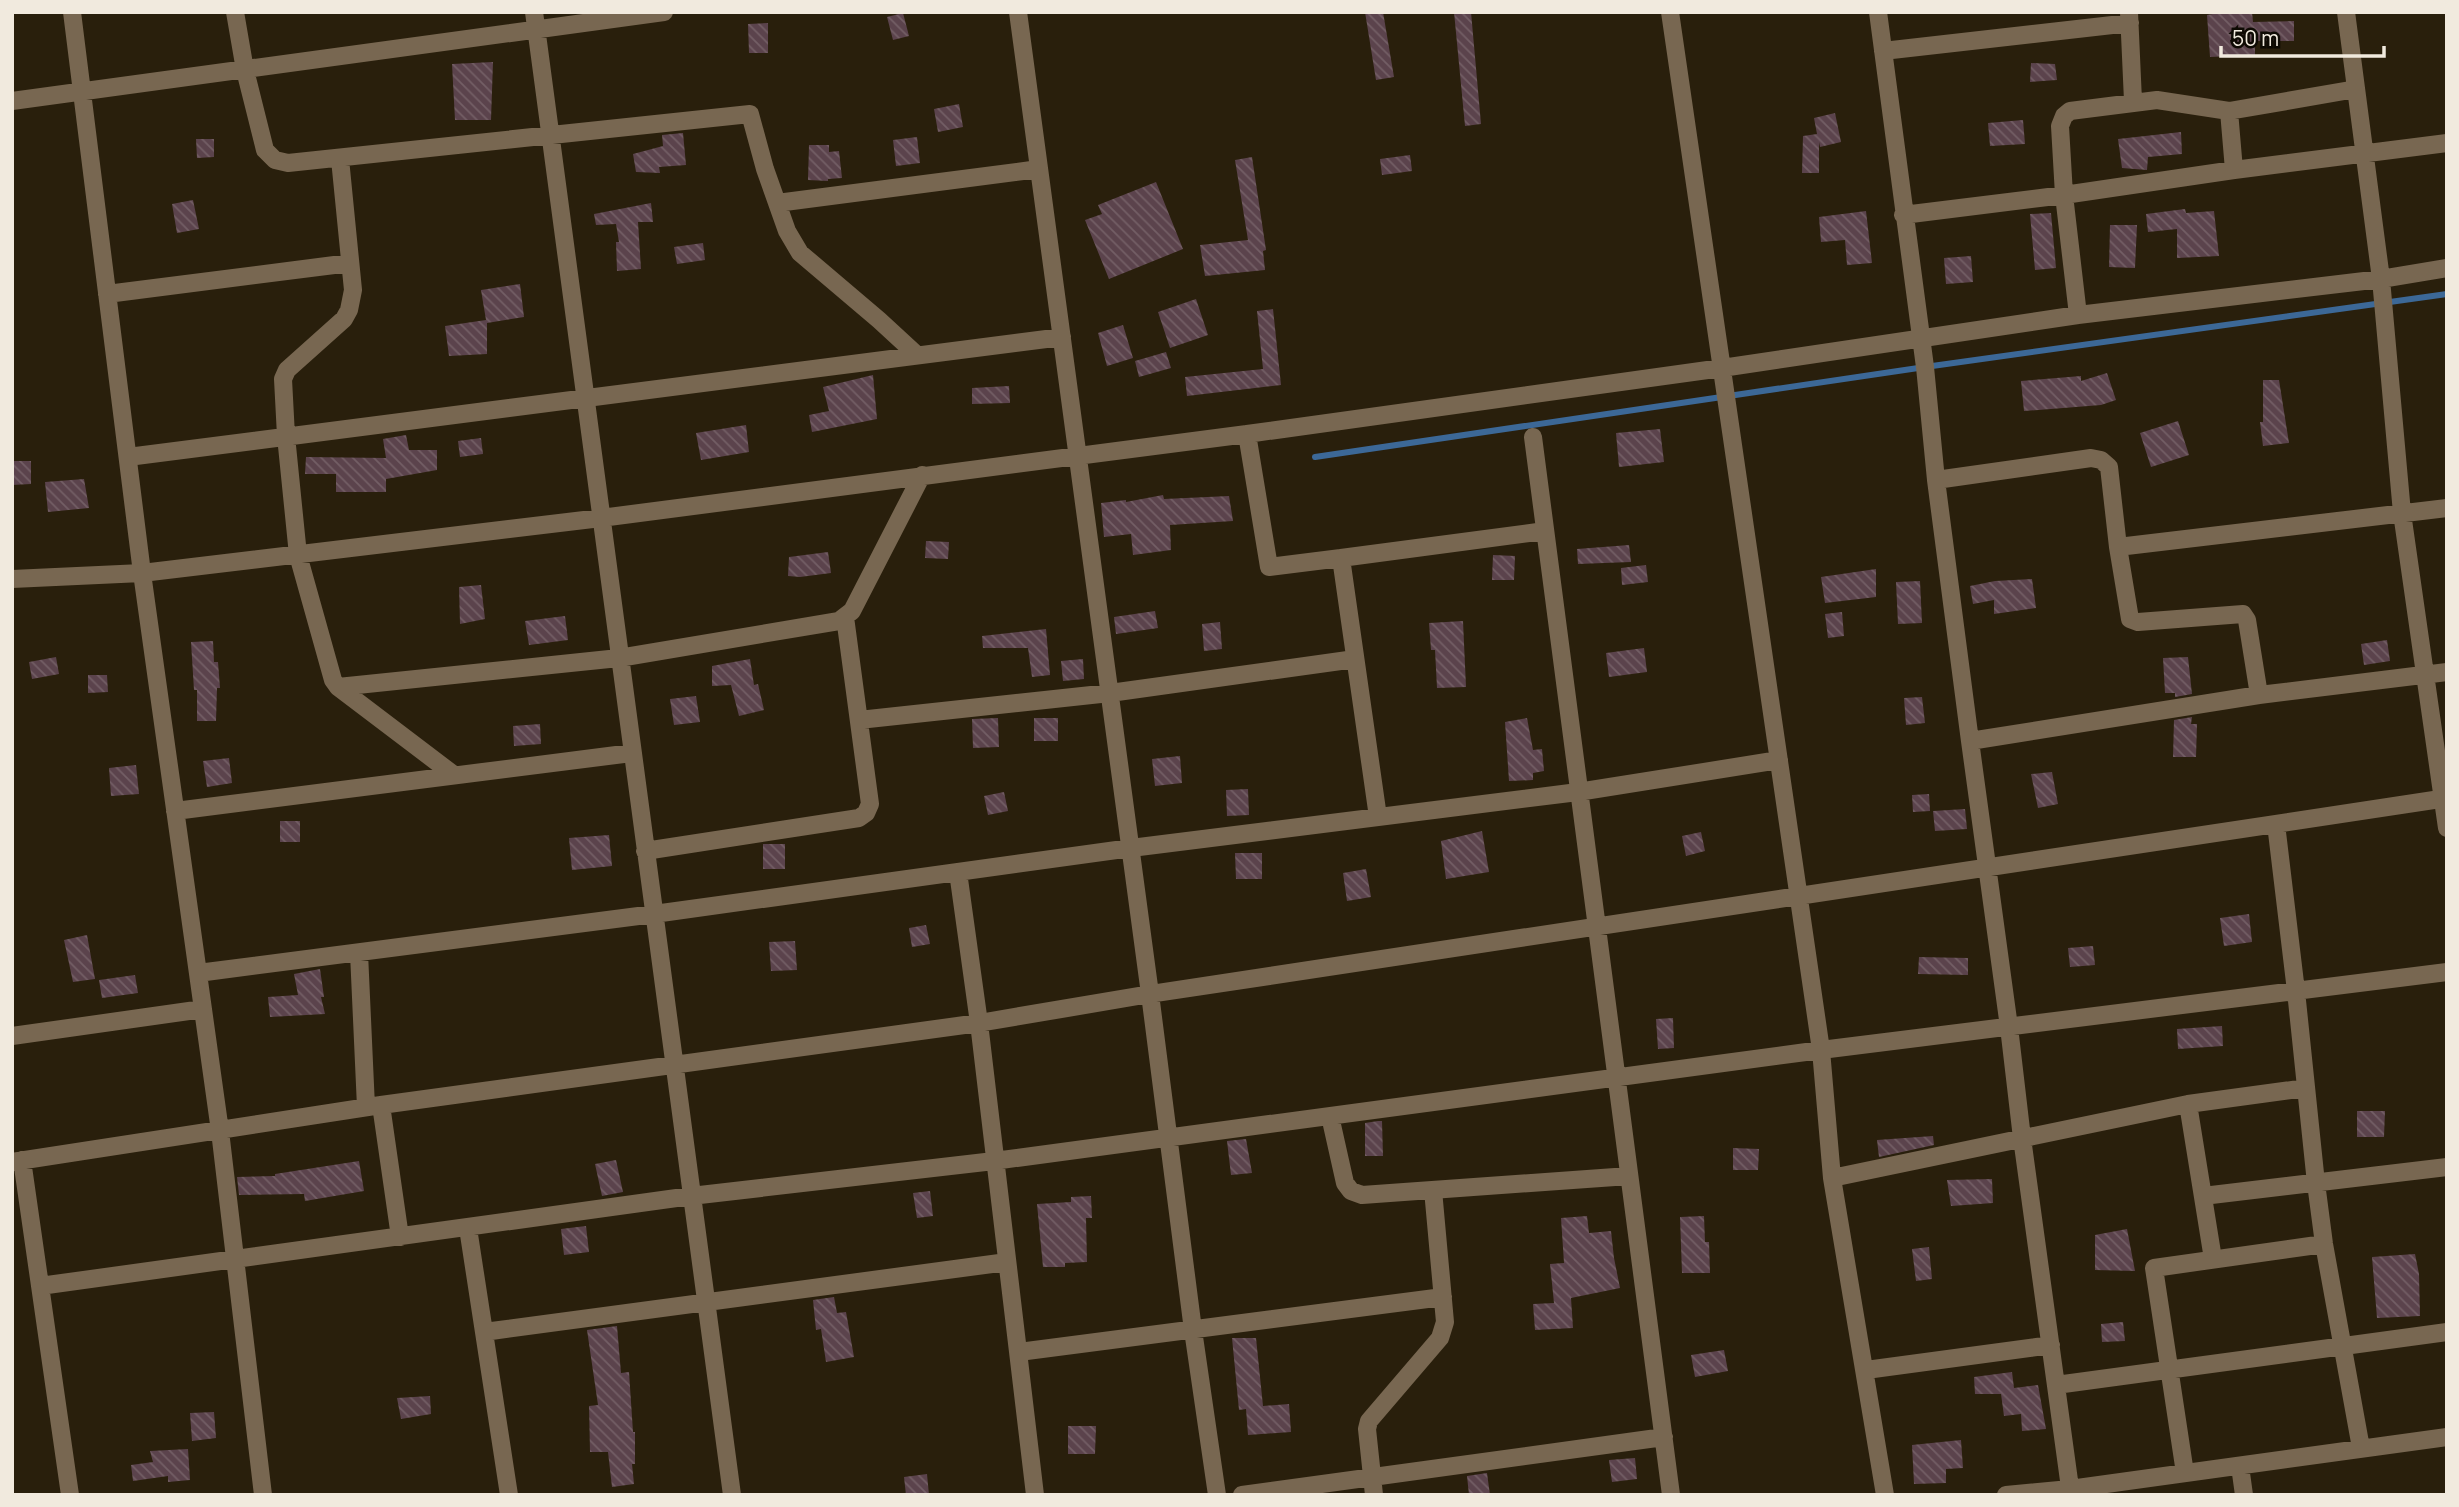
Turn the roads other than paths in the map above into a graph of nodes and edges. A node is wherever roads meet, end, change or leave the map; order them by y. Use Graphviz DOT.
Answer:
graph roads {
  1 [pos="72,12"];
  2 [pos="235,12"];
  3 [pos="663,12"];
  4 [pos="1018,12"];
  5 [pos="1670,12"];
  6 [pos="1878,12"];
  7 [pos="2346,12"];
  8 [pos="2130,17"];
  9 [pos="535,21"];
  10 [pos="1883,51"];
  11 [pos="244,70"];
  12 [pos="2356,89"];
  13 [pos="82,91"];
  14 [pos="12,101"];
  15 [pos="2133,101"];
  16 [pos="2230,111"];
  17 [pos="550,136"];
  18 [pos="2447,143"];
  19 [pos="2365,154"];
  20 [pos="340,159"];
  21 [pos="1039,169"];
  22 [pos="2234,170"];
  23 [pos="2064,195"];
  24 [pos="778,203"];
  25 [pos="1903,215"];
  26 [pos="350,263"];
  27 [pos="2447,268"];
  28 [pos="2381,279"];
  29 [pos="107,294"];
  30 [pos="2078,315"];
  31 [pos="1062,337"];
  32 [pos="1920,337"];
  33 [pos="917,355"];
  34 [pos="1722,368"];
  35 [pos="585,398"];
  36 [pos="1247,434"];
  37 [pos="286,436"];
  38 [pos="1533,437"];
  39 [pos="1078,455"];
  40 [pos="128,457"];
  41 [pos="922,475"];
  42 [pos="1937,480"];
  43 [pos="2447,508"];
  44 [pos="2402,513"];
  45 [pos="601,518"];
  46 [pos="1545,531"];
  47 [pos="2118,547"];
  48 [pos="298,555"];
  49 [pos="1341,558"];
  50 [pos="142,573"];
  51 [pos="12,579"];
  52 [pos="845,617"];
  53 [pos="619,658"];
  54 [pos="1355,659"];
  55 [pos="2447,671"];
  56 [pos="2424,675"];
  57 [pos="338,687"];
  58 [pos="1110,693"];
  59 [pos="2259,695"];
  60 [pos="859,720"];
  61 [pos="1970,741"];
  62 [pos="632,752"];
  63 [pos="1779,760"];
  64 [pos="454,775"];
  65 [pos="1578,792"];
  66 [pos="2445,798"];
  67 [pos="175,811"];
  68 [pos="1378,817"];
  69 [pos="2276,824"];
  70 [pos="2447,828"];
  71 [pos="1131,848"];
  72 [pos="645,851"];
  73 [pos="1988,868"];
  74 [pos="958,872"];
  75 [pos="1799,895"];
  76 [pos="654,914"];
  77 [pos="1595,926"];
  78 [pos="359,953"];
  79 [pos="2447,972"];
  80 [pos="198,973"];
  81 [pos="2297,991"];
  82 [pos="1150,994"];
  83 [pos="203,1009"];
  84 [pos="979,1023"];
  85 [pos="2010,1027"];
  86 [pos="12,1037"];
  87 [pos="1821,1049"];
  88 [pos="674,1064"];
  89 [pos="1617,1078"];
  90 [pos="2306,1088"];
  91 [pos="2188,1104"];
  92 [pos="374,1106"];
  93 [pos="1330,1116"];
  94 [pos="220,1131"];
  95 [pos="1169,1136"];
  96 [pos="2022,1138"];
  97 [pos="17,1161"];
  98 [pos="994,1161"];
  99 [pos="2447,1167"];
  100 [pos="1629,1176"];
  101 [pos="1832,1178"];
  102 [pos="2316,1183"];
  103 [pos="1433,1190"];
  104 [pos="691,1196"];
  105 [pos="2203,1196"];
  106 [pos="468,1228"];
  107 [pos="400,1237"];
  108 [pos="2324,1244"];
  109 [pos="2213,1259"];
  110 [pos="236,1260"];
  111 [pos="1007,1262"];
  112 [pos="40,1286"];
  113 [pos="1443,1297"];
  114 [pos="708,1301"];
  115 [pos="1193,1330"];
  116 [pos="484,1332"];
  117 [pos="2447,1332"];
  118 [pos="2051,1345"];
  119 [pos="2342,1346"];
  120 [pos="1019,1352"];
  121 [pos="2170,1369"];
  122 [pos="1866,1370"];
  123 [pos="2056,1385"];
  124 [pos="1664,1437"];
  125 [pos="2447,1437"];
  126 [pos="2361,1448"];
  127 [pos="2240,1466"];
  128 [pos="2186,1473"];
  129 [pos="1373,1486"];
  130 [pos="2070,1492"];
  131 [pos="70,1495"];
  132 [pos="263,1495"];
  133 [pos="509,1495"];
  134 [pos="732,1495"];
  135 [pos="1035,1495"];
  136 [pos="1217,1495"];
  137 [pos="1242,1495"];
  138 [pos="1671,1495"];
  139 [pos="1885,1495"];
  140 [pos="2006,1495"];
  141 [pos="2244,1495"];
  1 -- 13 [label="street"];
  2 -- 11 [label="street"];
  3 -- 9 [label="street"];
  4 -- 21 [label="street"];
  5 -- 34 [label="street"];
  6 -- 10 [label="street"];
  7 -- 12 [label="street"];
  8 -- 10 [label="street"];
  8 -- 15 [label="street"];
  9 -- 11 [label="street"];
  9 -- 17 [label="street"];
  10 -- 25 [label="street"];
  11 -- 13 [label="street"];
  11 -- 20 [label="street"];
  12 -- 16 [label="street"];
  12 -- 19 [label="street"];
  13 -- 14 [label="street"];
  13 -- 29 [label="street"];
  15 -- 16 [label="street"];
  15 -- 23 [label="street"];
  16 -- 22 [label="street"];
  17 -- 20 [label="street"];
  17 -- 24 [label="street"];
  17 -- 35 [label="street"];
  18 -- 19 [label="street"];
  19 -- 22 [label="street"];
  19 -- 28 [label="street"];
  20 -- 26 [label="street"];
  21 -- 24 [label="street"];
  21 -- 31 [label="street"];
  22 -- 23 [label="street"];
  23 -- 25 [label="street"];
  23 -- 30 [label="street"];
  24 -- 33 [label="street"];
  25 -- 32 [label="street"];
  26 -- 29 [label="street"];
  26 -- 37 [label="street"];
  27 -- 28 [label="street"];
  28 -- 30 [label="street"];
  28 -- 44 [label="street"];
  29 -- 40 [label="street"];
  30 -- 32 [label="street"];
  31 -- 33 [label="street"];
  31 -- 39 [label="street"];
  32 -- 34 [label="street"];
  32 -- 42 [label="street"];
  33 -- 35 [label="street"];
  34 -- 36 [label="street"];
  34 -- 63 [label="street"];
  35 -- 37 [label="street"];
  35 -- 45 [label="street"];
  36 -- 39 [label="street"];
  36 -- 49 [label="street"];
  37 -- 40 [label="street"];
  37 -- 48 [label="street"];
  38 -- 46 [label="street"];
  39 -- 41 [label="street"];
  39 -- 58 [label="street"];
  40 -- 50 [label="street"];
  41 -- 45 [label="street"];
  41 -- 52 [label="street"];
  42 -- 47 [label="street"];
  42 -- 61 [label="street"];
  43 -- 44 [label="street"];
  44 -- 47 [label="street"];
  44 -- 56 [label="street"];
  45 -- 48 [label="street"];
  45 -- 53 [label="street"];
  46 -- 49 [label="street"];
  46 -- 65 [label="street"];
  47 -- 59 [label="street"];
  48 -- 50 [label="street"];
  48 -- 57 [label="street"];
  49 -- 54 [label="street"];
  50 -- 51 [label="street"];
  50 -- 67 [label="street"];
  52 -- 53 [label="street"];
  52 -- 60 [label="street"];
  53 -- 57 [label="street"];
  53 -- 62 [label="street"];
  54 -- 58 [label="street"];
  54 -- 68 [label="street"];
  55 -- 56 [label="street"];
  56 -- 59 [label="street"];
  56 -- 66 [label="street"];
  57 -- 64 [label="street"];
  58 -- 60 [label="street"];
  58 -- 71 [label="street"];
  59 -- 61 [label="street"];
  60 -- 72 [label="street"];
  61 -- 73 [label="street"];
  62 -- 64 [label="street"];
  62 -- 72 [label="street"];
  63 -- 65 [label="street"];
  63 -- 75 [label="street"];
  64 -- 67 [label="street"];
  65 -- 68 [label="street"];
  65 -- 77 [label="street"];
  66 -- 69 [label="street"];
  66 -- 70 [label="street"];
  67 -- 80 [label="street"];
  68 -- 71 [label="street"];
  69 -- 73 [label="street"];
  69 -- 81 [label="street"];
  71 -- 74 [label="street"];
  71 -- 82 [label="street"];
  72 -- 76 [label="street"];
  73 -- 75 [label="street"];
  73 -- 85 [label="street"];
  74 -- 76 [label="street"];
  74 -- 84 [label="street"];
  75 -- 77 [label="street"];
  75 -- 87 [label="street"];
  76 -- 78 [label="street"];
  76 -- 88 [label="street"];
  77 -- 82 [label="street"];
  77 -- 89 [label="street"];
  78 -- 80 [label="street"];
  78 -- 92 [label="street"];
  79 -- 81 [label="street"];
  80 -- 83 [label="street"];
  81 -- 85 [label="street"];
  81 -- 90 [label="street"];
  82 -- 84 [label="street"];
  82 -- 95 [label="street"];
  83 -- 86 [label="street"];
  83 -- 94 [label="street"];
  84 -- 88 [label="street"];
  84 -- 98 [label="street"];
  85 -- 87 [label="street"];
  85 -- 96 [label="street"];
  87 -- 89 [label="street"];
  87 -- 101 [label="street"];
  88 -- 92 [label="street"];
  88 -- 104 [label="street"];
  89 -- 93 [label="street"];
  89 -- 100 [label="street"];
  90 -- 91 [label="street"];
  90 -- 102 [label="street"];
  91 -- 96 [label="street"];
  91 -- 105 [label="street"];
  92 -- 94 [label="street"];
  92 -- 107 [label="street"];
  93 -- 95 [label="street"];
  93 -- 103 [label="street"];
  94 -- 97 [label="street"];
  94 -- 110 [label="street"];
  95 -- 98 [label="street"];
  95 -- 115 [label="street"];
  96 -- 101 [label="street"];
  96 -- 118 [label="street"];
  97 -- 112 [label="street"];
  98 -- 104 [label="street"];
  98 -- 111 [label="street"];
  99 -- 102 [label="street"];
  100 -- 103 [label="street"];
  100 -- 124 [label="street"];
  101 -- 122 [label="street"];
  102 -- 105 [label="street"];
  102 -- 108 [label="street"];
  103 -- 113 [label="street"];
  104 -- 106 [label="street"];
  104 -- 114 [label="street"];
  105 -- 109 [label="street"];
  106 -- 107 [label="street"];
  106 -- 116 [label="street"];
  107 -- 110 [label="street"];
  108 -- 109 [label="street"];
  108 -- 119 [label="street"];
  109 -- 121 [label="street"];
  110 -- 112 [label="street"];
  110 -- 132 [label="street"];
  111 -- 114 [label="street"];
  111 -- 120 [label="street"];
  112 -- 131 [label="street"];
  113 -- 115 [label="street"];
  113 -- 129 [label="street"];
  114 -- 116 [label="street"];
  114 -- 134 [label="street"];
  115 -- 120 [label="street"];
  115 -- 136 [label="street"];
  116 -- 133 [label="street"];
  117 -- 119 [label="street"];
  118 -- 122 [label="street"];
  118 -- 123 [label="street"];
  119 -- 121 [label="street"];
  119 -- 126 [label="street"];
  120 -- 135 [label="street"];
  121 -- 123 [label="street"];
  121 -- 128 [label="street"];
  122 -- 139 [label="street"];
  123 -- 130 [label="street"];
  124 -- 129 [label="street"];
  124 -- 138 [label="street"];
  125 -- 126 [label="street"];
  126 -- 127 [label="street"];
  127 -- 128 [label="street"];
  127 -- 141 [label="street"];
  128 -- 130 [label="street"];
  129 -- 137 [label="street"];
  130 -- 140 [label="street"];
}
